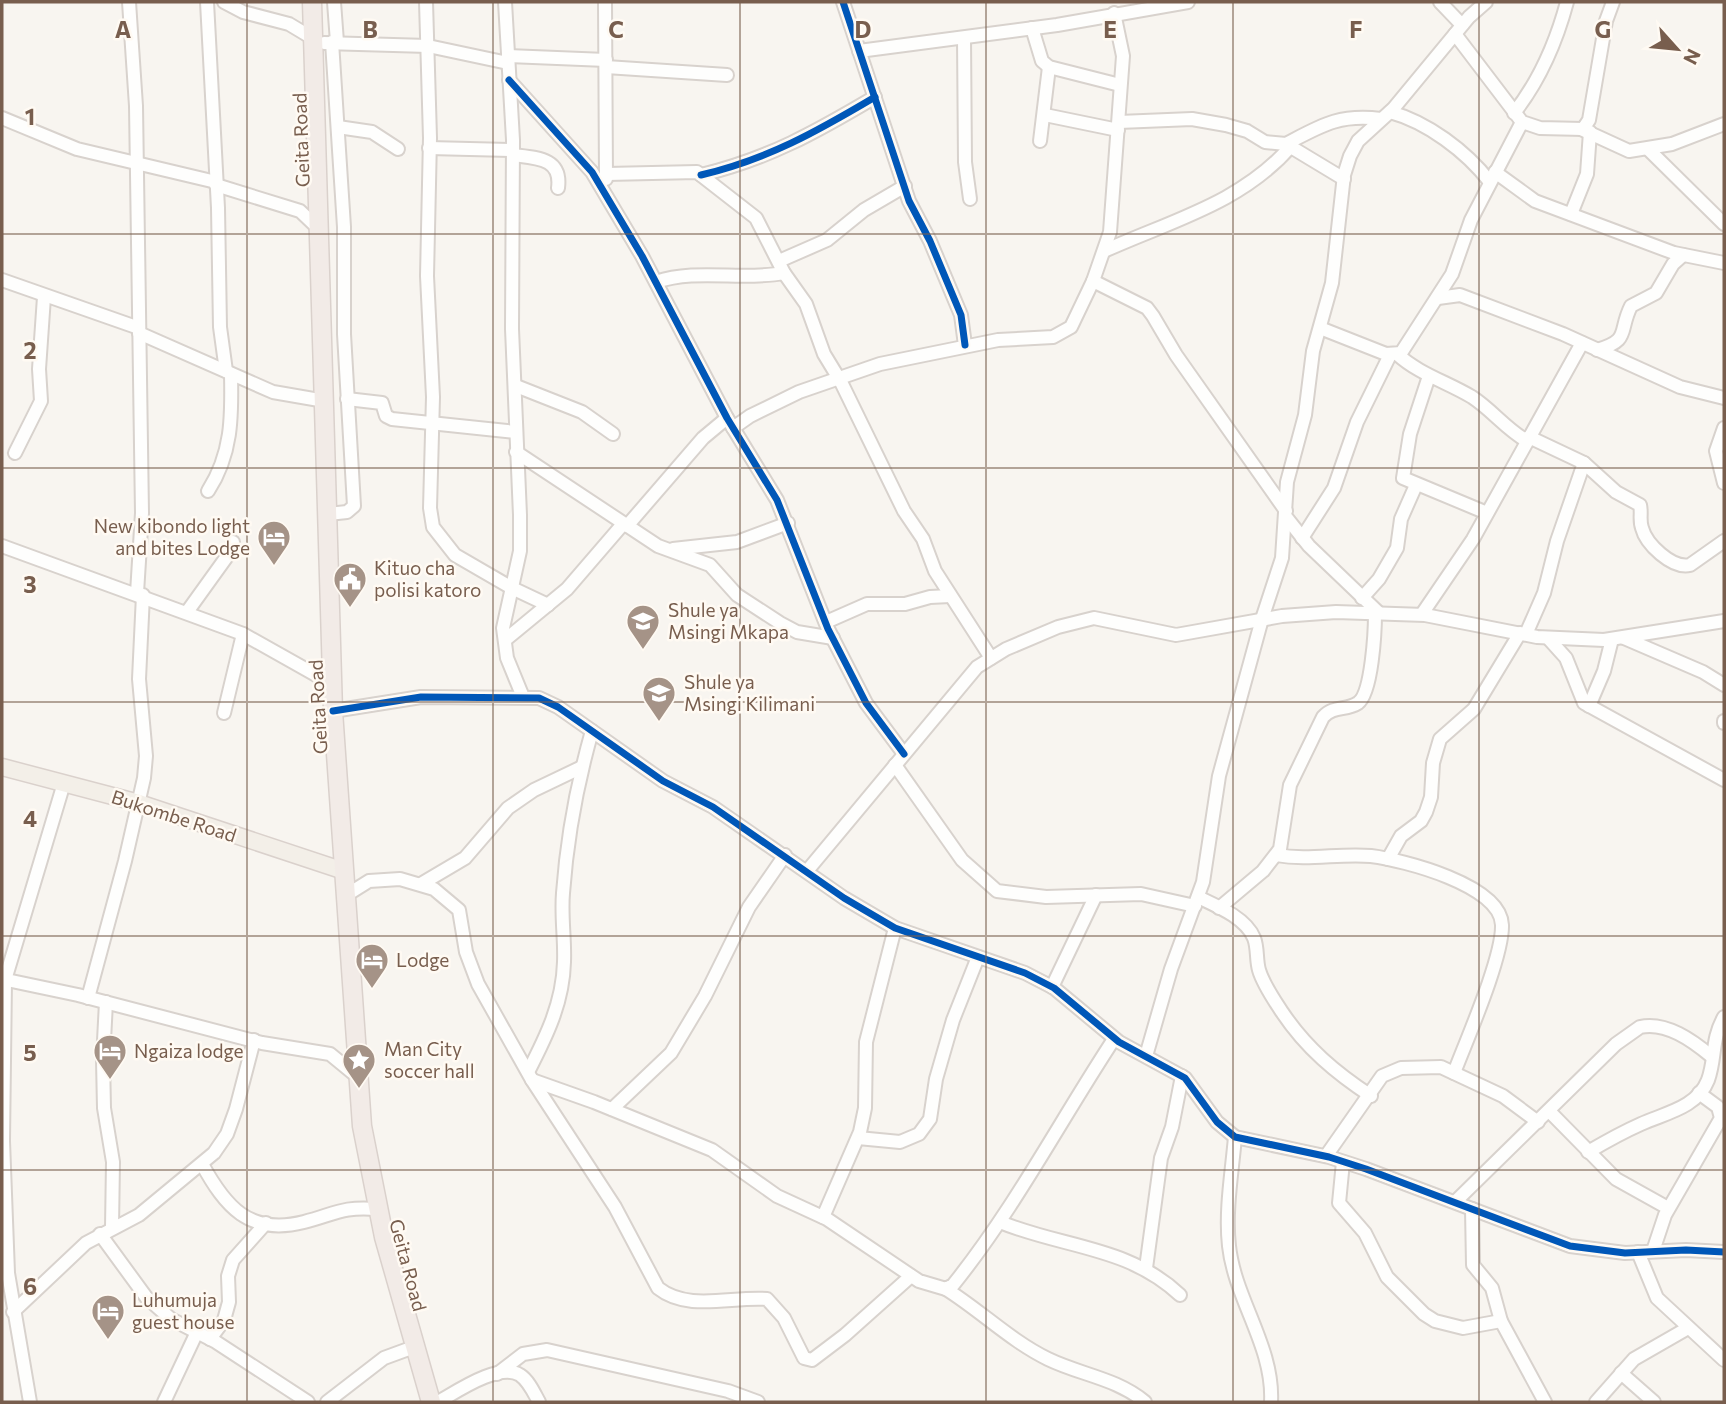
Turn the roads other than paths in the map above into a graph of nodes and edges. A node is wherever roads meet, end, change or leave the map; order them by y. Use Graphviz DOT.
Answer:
graph roads {
  1 [pos="129,2"];
  2 [pos="207,2"];
  3 [pos="224,2"];
  4 [pos="312,2"];
  5 [pos="334,2"];
  6 [pos="426,2"];
  7 [pos="505,2"];
  8 [pos="605,2"];
  9 [pos="843,2"];
  10 [pos="1188,2"];
  11 [pos="1440,2"];
  12 [pos="1486,2"];
  13 [pos="1566,2"];
  14 [pos="1613,2"];
  15 [pos="1114,13"];
  16 [pos="1032,28"];
  17 [pos="1459,29"];
  18 [pos="964,38"];
  19 [pos="324,42"];
  20 [pos="428,46"];
  21 [pos="859,51"];
  22 [pos="508,59"];
  23 [pos="606,63"];
  24 [pos="1049,67"];
  25 [pos="727,75"];
  26 [pos="509,80"];
  27 [pos="1120,85"];
  28 [pos="874,97"];
  29 [pos="1045,116"];
  30 [pos="1386,116"];
  31 [pos="1518,117"];
  32 [pos="2,118"];
  33 [pos="1724,124"];
  34 [pos="1118,126"];
  35 [pos="338,127"];
  36 [pos="1585,131"];
  37 [pos="1040,141"];
  38 [pos="1289,145"];
  39 [pos="429,148"];
  40 [pos="398,149"];
  41 [pos="1648,149"];
  42 [pos="513,153"];
  43 [pos="136,162"];
  44 [pos="607,174"];
  45 [pos="701,175"];
  46 [pos="1493,177"];
  47 [pos="1344,179"];
  48 [pos="216,184"];
  49 [pos="905,186"];
  50 [pos="558,188"];
  51 [pos="605,194"];
  52 [pos="970,199"];
  53 [pos="1571,214"];
  54 [pos="1724,224"];
  55 [pos="320,230"];
  56 [pos="1104,251"];
  57 [pos="1683,255"];
  58 [pos="1724,263"];
  59 [pos="781,267"];
  60 [pos="2,280"];
  61 [pos="1093,281"];
  62 [pos="656,282"];
  63 [pos="44,296"];
  64 [pos="1438,298"];
  65 [pos="1320,328"];
  66 [pos="139,330"];
  67 [pos="1582,343"];
  68 [pos="965,345"];
  69 [pos="1597,350"];
  70 [pos="1394,354"];
  71 [pos="228,373"];
  72 [pos="1429,376"];
  73 [pos="838,377"];
  74 [pos="516,386"];
  75 [pos="1724,398"];
  76 [pos="347,399"];
  77 [pos="325,401"];
  78 [pos="730,423"];
  79 [pos="432,425"];
  80 [pos="1724,428"];
  81 [pos="516,432"];
  82 [pos="613,434"];
  83 [pos="1528,439"];
  84 [pos="516,452"];
  85 [pos="15,453"];
  86 [pos="1584,463"];
  87 [pos="1724,483"];
  88 [pos="1416,485"];
  89 [pos="208,492"];
  90 [pos="1487,513"];
  91 [pos="328,514"];
  92 [pos="1286,514"];
  93 [pos="788,523"];
  94 [pos="625,525"];
  95 [pos="1302,538"];
  96 [pos="1724,541"];
  97 [pos="233,542"];
  98 [pos="2,546"];
  99 [pos="667,550"];
  100 [pos="512,589"];
  101 [pos="140,594"];
  102 [pos="950,596"];
  103 [pos="1362,598"];
  104 [pos="548,605"];
  105 [pos="187,612"];
  106 [pos="1377,613"];
  107 [pos="1422,614"];
  108 [pos="1262,618"];
  109 [pos="1724,621"];
  110 [pos="826,622"];
  111 [pos="243,634"];
  112 [pos="1523,634"];
  113 [pos="833,638"];
  114 [pos="1548,638"];
  115 [pos="1618,638"];
  116 [pos="505,640"];
  117 [pos="991,658"];
  118 [pos="332,684"];
  119 [pos="1724,685"];
  120 [pos="523,697"];
  121 [pos="1589,706"];
  122 [pos="333,711"];
  123 [pos="224,713"];
  124 [pos="592,731"];
  125 [pos="904,754"];
  126 [pos="895,765"];
  127 [pos="2,767"];
  128 [pos="582,767"];
  129 [pos="1724,780"];
  130 [pos="64,783"];
  131 [pos="139,803"];
  132 [pos="785,855"];
  133 [pos="1276,855"];
  134 [pos="1388,859"];
  135 [pos="807,871"];
  136 [pos="344,872"];
  137 [pos="421,884"];
  138 [pos="1096,894"];
  139 [pos="345,896"];
  140 [pos="1197,902"];
  141 [pos="1220,908"];
  142 [pos="895,928"];
  143 [pos="978,957"];
  144 [pos="3,980"];
  145 [pos="1052,987"];
  146 [pos="88,998"];
  147 [pos="106,1002"];
  148 [pos="1724,1017"];
  149 [pos="1114,1039"];
  150 [pos="254,1040"];
  151 [pos="1146,1056"];
  152 [pos="1712,1056"];
  153 [pos="1454,1073"];
  154 [pos="530,1076"];
  155 [pos="1182,1076"];
  156 [pos="358,1077"];
  157 [pos="1699,1093"];
  158 [pos="1371,1096"];
  159 [pos="612,1109"];
  160 [pos="1550,1112"];
  161 [pos="1538,1122"];
  162 [pos="3,1133"];
  163 [pos="1236,1137"];
  164 [pos="858,1138"];
  165 [pos="1588,1152"];
  166 [pos="1326,1156"];
  167 [pos="1343,1161"];
  168 [pos="202,1164"];
  169 [pos="1455,1202"];
  170 [pos="1668,1208"];
  171 [pos="377,1209"];
  172 [pos="1472,1209"];
  173 [pos="823,1217"];
  174 [pos="1000,1222"];
  175 [pos="266,1223"];
  176 [pos="112,1227"];
  177 [pos="100,1234"];
  178 [pos="1653,1251"];
  179 [pos="1638,1252"];
  180 [pos="1724,1252"];
  181 [pos="1146,1268"];
  182 [pos="911,1276"];
  183 [pos="946,1289"];
  184 [pos="1180,1294"];
  185 [pos="13,1312"];
  186 [pos="1501,1321"];
  187 [pos="1688,1328"];
  188 [pos="197,1332"];
  189 [pos="210,1339"];
  190 [pos="414,1347"];
  191 [pos="1724,1360"];
  192 [pos="1621,1373"];
  193 [pos="497,1374"];
  194 [pos="30,1402"];
  195 [pos="164,1402"];
  196 [pos="308,1402"];
  197 [pos="327,1402"];
  198 [pos="431,1402"];
  199 [pos="438,1402"];
  200 [pos="539,1402"];
  201 [pos="758,1402"];
  202 [pos="1145,1402"];
  203 [pos="1271,1402"];
  204 [pos="1545,1402"];
  205 [pos="1596,1402"];
  206 [pos="1654,1402"];
  1 -- 43 [label="street"];
  2 -- 48 [label="street"];
  3 -- 19 [label="street"];
  4 -- 19 [label="highway, Geita Road"];
  5 -- 19 [label="street"];
  6 -- 20 [label="street"];
  7 -- 22 [label="street"];
  8 -- 23 [label="street"];
  9 -- 21 [label="street"];
  10 -- 15 [label="street"];
  11 -- 17 [label="street"];
  12 -- 17 [label="street"];
  13 -- 31 [label="street"];
  14 -- 36 [label="street"];
  15 -- 16 [label="street"];
  15 -- 27 [label="street"];
  16 -- 18 [label="street"];
  16 -- 24 [label="street"];
  17 -- 30 [label="street"];
  17 -- 31 [label="street"];
  18 -- 21 [label="street"];
  18 -- 52 [label="street"];
  19 -- 20 [label="street"];
  19 -- 35 [label="street"];
  19 -- 55 [label="highway, Geita Road"];
  20 -- 22 [label="street"];
  20 -- 39 [label="street"];
  21 -- 28 [label="street"];
  22 -- 23 [label="street"];
  22 -- 26 [label="street"];
  23 -- 25 [label="street"];
  23 -- 44 [label="street"];
  24 -- 27 [label="street"];
  24 -- 29 [label="street"];
  26 -- 42 [label="street"];
  26 -- 51 [label="street"];
  27 -- 34 [label="street"];
  28 -- 45 [label="street"];
  28 -- 49 [label="street"];
  29 -- 34 [label="street"];
  29 -- 37 [label="street"];
  30 -- 38 [label="street"];
  30 -- 46 [label="street"];
  30 -- 47 [label="street"];
  31 -- 36 [label="street"];
  31 -- 46 [label="street"];
  32 -- 43 [label="street"];
  33 -- 41 [label="street"];
  34 -- 38 [label="street"];
  34 -- 56 [label="street"];
  35 -- 40 [label="street"];
  35 -- 76 [label="street"];
  36 -- 41 [label="street"];
  36 -- 53 [label="street"];
  38 -- 47 [label="street"];
  38 -- 56 [label="street"];
  39 -- 42 [label="street"];
  39 -- 79 [label="street"];
  41 -- 54 [label="street"];
  42 -- 50 [label="street"];
  42 -- 74 [label="street"];
  43 -- 48 [label="street"];
  43 -- 66 [label="street"];
  44 -- 45 [label="street"];
  44 -- 51 [label="street"];
  45 -- 59 [label="street"];
  46 -- 53 [label="street"];
  46 -- 64 [label="street"];
  47 -- 65 [label="street"];
  48 -- 55 [label="street"];
  48 -- 71 [label="street"];
  49 -- 59 [label="street"];
  49 -- 68 [label="street"];
  51 -- 62 [label="street"];
  53 -- 57 [label="street"];
  55 -- 77 [label="highway, Geita Road"];
  56 -- 61 [label="street"];
  57 -- 58 [label="street"];
  57 -- 69 [label="street"];
  59 -- 62 [label="street"];
  59 -- 73 [label="street"];
  60 -- 63 [label="street"];
  61 -- 68 [label="street"];
  61 -- 92 [label="street"];
  62 -- 78 [label="street"];
  63 -- 66 [label="street"];
  63 -- 85 [label="street"];
  64 -- 67 [label="street"];
  64 -- 70 [label="street"];
  65 -- 70 [label="street"];
  65 -- 92 [label="street"];
  66 -- 71 [label="street"];
  66 -- 101 [label="street"];
  67 -- 69 [label="street"];
  67 -- 83 [label="street"];
  68 -- 73 [label="street"];
  69 -- 75 [label="street"];
  70 -- 72 [label="street"];
  70 -- 95 [label="street"];
  71 -- 77 [label="street"];
  71 -- 89 [label="street"];
  72 -- 83 [label="street"];
  72 -- 88 [label="street"];
  73 -- 78 [label="street"];
  73 -- 102 [label="street"];
  74 -- 81 [label="street"];
  74 -- 82 [label="street"];
  76 -- 79 [label="street"];
  76 -- 91 [label="street"];
  77 -- 91 [label="highway, Geita Road"];
  78 -- 93 [label="street"];
  78 -- 94 [label="street"];
  79 -- 81 [label="street"];
  79 -- 100 [label="street"];
  80 -- 87 [label="street"];
  81 -- 84 [label="street"];
  83 -- 86 [label="street"];
  83 -- 90 [label="street"];
  84 -- 94 [label="street"];
  84 -- 100 [label="street"];
  86 -- 96 [label="street"];
  86 -- 112 [label="street"];
  88 -- 90 [label="street"];
  88 -- 103 [label="street"];
  90 -- 107 [label="street"];
  91 -- 118 [label="highway, Geita Road"];
  92 -- 95 [label="street"];
  92 -- 108 [label="street"];
  93 -- 99 [label="street"];
  93 -- 110 [label="street"];
  94 -- 99 [label="street"];
  94 -- 104 [label="street"];
  95 -- 103 [label="street"];
  97 -- 105 [label="street"];
  98 -- 101 [label="street"];
  99 -- 113 [label="street"];
  100 -- 104 [label="street"];
  100 -- 116 [label="street"];
  101 -- 105 [label="street"];
  101 -- 131 [label="street"];
  102 -- 110 [label="street"];
  102 -- 117 [label="street"];
  103 -- 106 [label="street"];
  104 -- 116 [label="street"];
  105 -- 111 [label="street"];
  106 -- 107 [label="street"];
  106 -- 108 [label="street"];
  106 -- 133 [label="street"];
  107 -- 112 [label="street"];
  108 -- 117 [label="street"];
  108 -- 140 [label="street"];
  109 -- 115 [label="street"];
  110 -- 113 [label="street"];
  111 -- 118 [label="street"];
  111 -- 123 [label="street"];
  112 -- 114 [label="street"];
  112 -- 134 [label="street"];
  113 -- 125 [label="street"];
  114 -- 115 [label="street"];
  114 -- 121 [label="street"];
  115 -- 119 [label="street"];
  115 -- 121 [label="street"];
  116 -- 120 [label="street"];
  117 -- 125 [label="street"];
  118 -- 122 [label="highway, Geita Road"];
  120 -- 122 [label="street"];
  120 -- 124 [label="street"];
  121 -- 129 [label="street"];
  122 -- 136 [label="highway, Geita Road"];
  124 -- 128 [label="street"];
  124 -- 132 [label="street"];
  125 -- 126 [label="street"];
  126 -- 135 [label="street"];
  126 -- 138 [label="street"];
  127 -- 130 [label="main road, Bukombe Road"];
  128 -- 137 [label="street"];
  128 -- 154 [label="street"];
  130 -- 131 [label="main road, Bukombe Road"];
  130 -- 144 [label="street"];
  131 -- 136 [label="main road, Bukombe Road"];
  131 -- 146 [label="street"];
  132 -- 135 [label="street"];
  132 -- 159 [label="street"];
  133 -- 134 [label="street"];
  133 -- 141 [label="street"];
  134 -- 153 [label="street"];
  135 -- 142 [label="street"];
  136 -- 139 [label="highway, Geita Road"];
  137 -- 139 [label="street"];
  137 -- 154 [label="street"];
  138 -- 140 [label="street"];
  138 -- 145 [label="street"];
  139 -- 156 [label="highway, Geita Road"];
  140 -- 141 [label="street"];
  140 -- 151 [label="street"];
  141 -- 158 [label="street"];
  142 -- 143 [label="street"];
  142 -- 164 [label="street"];
  143 -- 145 [label="street"];
  143 -- 164 [label="street"];
  144 -- 146 [label="street"];
  144 -- 162 [label="street"];
  145 -- 149 [label="street"];
  146 -- 147 [label="street"];
  147 -- 150 [label="street"];
  147 -- 176 [label="street"];
  148 -- 152 [label="street"];
  149 -- 151 [label="street"];
  149 -- 174 [label="street"];
  150 -- 156 [label="street"];
  150 -- 168 [label="street"];
  151 -- 155 [label="street"];
  152 -- 157 [label="street"];
  152 -- 160 [label="street"];
  153 -- 158 [label="street"];
  153 -- 161 [label="street"];
  154 -- 159 [label="street"];
  154 -- 182 [label="street"];
  155 -- 163 [label="street"];
  155 -- 181 [label="street"];
  156 -- 171 [label="highway, Geita Road"];
  157 -- 165 [label="street"];
  157 -- 170 [label="street"];
  158 -- 166 [label="street"];
  159 -- 173 [label="street"];
  160 -- 161 [label="street"];
  160 -- 165 [label="street"];
  161 -- 169 [label="street"];
  162 -- 185 [label="street"];
  163 -- 166 [label="street"];
  163 -- 203 [label="street"];
  164 -- 173 [label="street"];
  165 -- 170 [label="street"];
  166 -- 167 [label="street"];
  167 -- 169 [label="street"];
  167 -- 186 [label="street"];
  168 -- 175 [label="street"];
  168 -- 176 [label="street"];
  169 -- 172 [label="street"];
  170 -- 178 [label="street"];
  171 -- 175 [label="street"];
  171 -- 190 [label="highway, Geita Road"];
  172 -- 179 [label="street"];
  172 -- 186 [label="street"];
  173 -- 182 [label="street"];
  174 -- 181 [label="street"];
  174 -- 183 [label="street"];
  175 -- 189 [label="street"];
  176 -- 177 [label="street"];
  177 -- 185 [label="street"];
  177 -- 188 [label="street"];
  178 -- 179 [label="street"];
  178 -- 180 [label="street"];
  179 -- 187 [label="street"];
  181 -- 184 [label="street"];
  182 -- 183 [label="street"];
  183 -- 202 [label="street"];
  185 -- 194 [label="street"];
  186 -- 204 [label="street"];
  187 -- 191 [label="street"];
  187 -- 192 [label="street"];
  188 -- 189 [label="street"];
  188 -- 195 [label="street"];
  189 -- 196 [label="street"];
  190 -- 197 [label="street"];
  190 -- 198 [label="highway, Geita Road"];
  192 -- 205 [label="street"];
  192 -- 206 [label="street"];
  193 -- 199 [label="street"];
  193 -- 200 [label="street"];
  193 -- 201 [label="street"];
}
